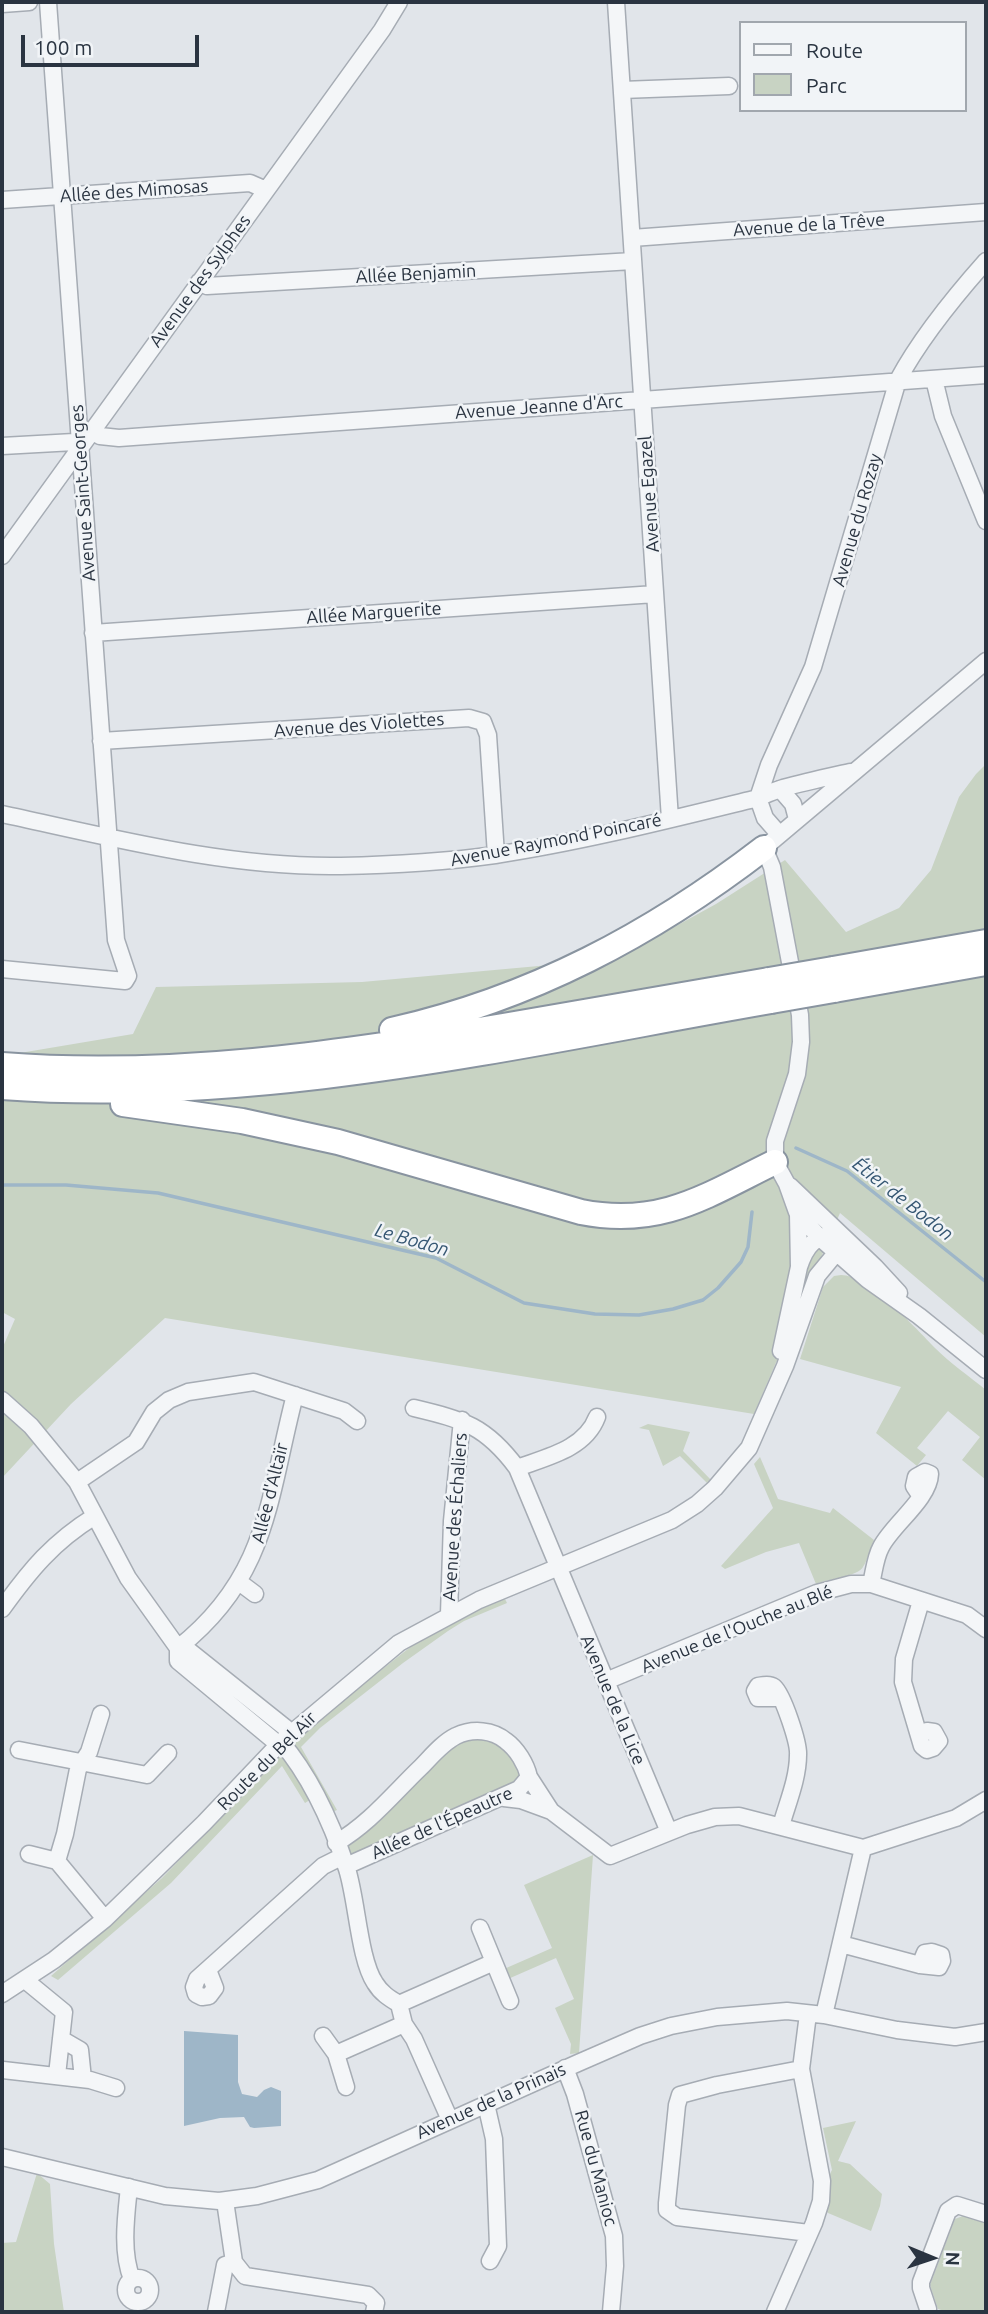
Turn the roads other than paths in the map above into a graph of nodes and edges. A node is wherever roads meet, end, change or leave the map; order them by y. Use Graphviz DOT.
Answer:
graph roads {
  1 [pos="29,2"];
  2 [pos="48,2"];
  3 [pos="616,2"];
  4 [pos="398,3"];
  5 [pos="2,4"];
  6 [pos="729,86"];
  7 [pos="622,90"];
  8 [pos="266,190"];
  9 [pos="62,196"];
  10 [pos="2,200"];
  11 [pos="986,212"];
  12 [pos="632,238"];
  13 [pos="633,261"];
  14 [pos="986,261"];
  15 [pos="199,282"];
  16 [pos="986,375"];
  17 [pos="934,379"];
  18 [pos="898,380"];
  19 [pos="642,400"];
  20 [pos="93,432"];
  21 [pos="2,446"];
  22 [pos="80,447"];
  23 [pos="986,521"];
  24 [pos="2,556"];
  25 [pos="655,594"];
  26 [pos="93,633"];
  27 [pos="986,661"];
  28 [pos="101,741"];
  29 [pos="856,770"];
  30 [pos="780,789"];
  31 [pos="758,798"];
  32 [pos="2,814"];
  33 [pos="670,818"];
  34 [pos="797,820"];
  35 [pos="108,837"];
  36 [pos="772,841"];
  37 [pos="496,855"];
  38 [pos="986,942"];
  39 [pos="986,963"];
  40 [pos="2,969"];
  41 [pos="834,979"];
  42 [pos="770,990"];
  43 [pos="327,1054"];
  44 [pos="2,1065"];
  45 [pos="2,1087"];
  46 [pos="79,1091"];
  47 [pos="775,1162"];
  48 [pos="787,1184"];
  49 [pos="797,1212"];
  50 [pos="837,1231"];
  51 [pos="818,1237"];
  52 [pos="836,1253"];
  53 [pos="799,1266"];
  54 [pos="919,1316"];
  55 [pos="986,1370"];
  56 [pos="779,1381"];
  57 [pos="295,1395"];
  58 [pos="2,1400"];
  59 [pos="414,1408"];
  60 [pos="597,1417"];
  61 [pos="462,1420"];
  62 [pos="357,1421"];
  63 [pos="517,1468"];
  64 [pos="77,1482"];
  65 [pos="920,1495"];
  66 [pos="95,1516"];
  67 [pos="558,1568"];
  68 [pos="239,1582"];
  69 [pos="871,1584"];
  70 [pos="255,1594"];
  71 [pos="921,1601"];
  72 [pos="2,1609"];
  73 [pos="449,1614"];
  74 [pos="986,1629"];
  75 [pos="178,1648"];
  76 [pos="606,1681"];
  77 [pos="780,1698"];
  78 [pos="101,1714"];
  79 [pos="920,1735"];
  80 [pos="284,1739"];
  81 [pos="19,1750"];
  82 [pos="168,1753"];
  83 [pos="82,1762"];
  84 [pos="529,1777"];
  85 [pos="503,1798"];
  86 [pos="986,1800"];
  87 [pos="551,1811"];
  88 [pos="781,1826"];
  89 [pos="669,1832"];
  90 [pos="863,1848"];
  91 [pos="29,1854"];
  92 [pos="341,1855"];
  93 [pos="57,1861"];
  94 [pos="105,1919"];
  95 [pos="480,1928"];
  96 [pos="841,1944"];
  97 [pos="494,1962"];
  98 [pos="920,1965"];
  99 [pos="208,1970"];
  100 [pos="25,1980"];
  101 [pos="2,1994"];
  102 [pos="510,2001"];
  103 [pos="399,2004"];
  104 [pos="816,2014"];
  105 [pos="404,2024"];
  106 [pos="986,2032"];
  107 [pos="323,2036"];
  108 [pos="61,2039"];
  109 [pos="335,2054"];
  110 [pos="565,2068"];
  111 [pos="801,2069"];
  112 [pos="3,2070"];
  113 [pos="57,2075"];
  114 [pos="83,2079"];
  115 [pos="346,2087"];
  116 [pos="116,2088"];
  117 [pos="486,2104"];
  118 [pos="450,2120"];
  119 [pos="2,2157"];
  120 [pos="129,2187"];
  121 [pos="225,2201"];
  122 [pos="986,2214"];
  123 [pos="809,2233"];
  124 [pos="491,2261"];
  125 [pos="234,2262"];
  126 [pos="132,2279"];
  127 [pos="927,2311"];
  128 [pos="216,2312"];
  129 [pos="374,2312"];
  130 [pos="611,2312"];
  131 [pos="775,2312"];
  1 -- 5 [label="street"];
  2 -- 9 [label="street, Avenue Saint-Georges"];
  3 -- 7 [label="street, Avenue Egazel"];
  4 -- 8 [label="street, Avenue des Sylphes"];
  6 -- 7 [label="street"];
  7 -- 12 [label="street, Avenue Egazel"];
  8 -- 9 [label="street, Allée des Mimosas"];
  8 -- 15 [label="street, Avenue des Sylphes"];
  9 -- 10 [label="street, Allée des Mimosas"];
  9 -- 22 [label="street, Avenue Saint-Georges"];
  11 -- 12 [label="street, Avenue de la Trêve"];
  12 -- 13 [label="street, Avenue Egazel"];
  13 -- 15 [label="street, Allée Benjamin"];
  13 -- 19 [label="street, Avenue Egazel"];
  14 -- 18 [label="street, Avenue du Rozay"];
  15 -- 20 [label="street, Avenue des Sylphes"];
  16 -- 17 [label="street, Avenue Jeanne d'Arc"];
  17 -- 18 [label="street, Avenue Jeanne d'Arc"];
  17 -- 23 [label="street"];
  18 -- 19 [label="street, Avenue Jeanne d'Arc"];
  18 -- 31 [label="street, Avenue du Rozay"];
  19 -- 20 [label="street, Avenue Jeanne d'Arc"];
  19 -- 25 [label="street, Avenue Egazel"];
  20 -- 22 [label="street, Avenue des Sylphes"];
  21 -- 22 [label="street"];
  22 -- 24 [label="street, Avenue des Sylphes"];
  22 -- 26 [label="street, Avenue Saint-Georges"];
  25 -- 26 [label="street, Allée Marguerite"];
  25 -- 33 [label="street, Avenue Egazel"];
  26 -- 28 [label="street, Avenue Saint-Georges"];
  27 -- 29 [label="street, Avenue Raymond Poincaré"];
  28 -- 35 [label="street, Avenue Saint-Georges"];
  28 -- 37 [label="street, Avenue des Violettes"];
  29 -- 30 [label="street, Avenue Raymond Poincaré"];
  29 -- 34 [label="street, Avenue Raymond Poincaré"];
  30 -- 31 [label="street, Avenue Raymond Poincaré"];
  30 -- 34 [label="street"];
  31 -- 33 [label="street, Avenue Raymond Poincaré"];
  31 -- 36 [label="street"];
  32 -- 35 [label="street, Avenue Raymond Poincaré"];
  33 -- 37 [label="street, Avenue Raymond Poincaré"];
  34 -- 36 [label="street, Avenue Raymond Poincaré"];
  35 -- 37 [label="street, Avenue Raymond Poincaré"];
  35 -- 40 [label="street, Avenue Saint-Georges"];
  36 -- 43 [label="highway"];
  36 -- 47 [label="street"];
  38 -- 41 [label="highway"];
  39 -- 41 [label="highway"];
  41 -- 42 [label="highway, bridge"];
  42 -- 43 [label="highway"];
  42 -- 46 [label="highway"];
  43 -- 44 [label="highway"];
  45 -- 46 [label="highway"];
  46 -- 47 [label="highway"];
  47 -- 48 [label="street"];
  48 -- 49 [label="street"];
  48 -- 50 [label="street"];
  49 -- 51 [label="street"];
  49 -- 53 [label="street"];
  50 -- 51 [label="street"];
  50 -- 52 [label="street"];
  50 -- 54 [label="street"];
  51 -- 52 [label="street"];
  51 -- 53 [label="street"];
  52 -- 54 [label="street"];
  52 -- 56 [label="street"];
  53 -- 56 [label="street"];
  54 -- 55 [label="street"];
  56 -- 67 [label="street, Route du Bel Air"];
  57 -- 62 [label="street"];
  57 -- 64 [label="street"];
  57 -- 68 [label="street, Allée d'Altaïr"];
  58 -- 64 [label="street"];
  59 -- 61 [label="street, Avenue des Échaliers"];
  60 -- 63 [label="street"];
  61 -- 63 [label="street, Avenue des Échaliers"];
  61 -- 73 [label="street, Avenue des Échaliers"];
  63 -- 67 [label="street, Avenue des Échaliers"];
  64 -- 66 [label="street"];
  65 -- 69 [label="street"];
  66 -- 72 [label="street"];
  66 -- 75 [label="street"];
  67 -- 73 [label="street, Route du Bel Air"];
  67 -- 76 [label="street, Avenue de la Lice"];
  68 -- 70 [label="street"];
  68 -- 75 [label="street, Allée d'Altaïr"];
  69 -- 71 [label="street, Avenue de l'Ouche au Blé"];
  69 -- 76 [label="street, Avenue de l'Ouche au Blé"];
  71 -- 74 [label="street, Avenue de l'Ouche au Blé"];
  71 -- 79 [label="street"];
  73 -- 80 [label="street, Route du Bel Air"];
  75 -- 80 [label="street"];
  76 -- 89 [label="street, Avenue de la Lice"];
  77 -- 88 [label="street"];
  78 -- 83 [label="street"];
  80 -- 92 [label="street"];
  80 -- 94 [label="street, Route du Bel Air"];
  81 -- 83 [label="street"];
  82 -- 83 [label="street"];
  83 -- 93 [label="street"];
  84 -- 85 [label="street, Allée de l'Épeautre"];
  84 -- 87 [label="street"];
  84 -- 92 [label="street, Allée de l'Épeautre"];
  85 -- 87 [label="street"];
  85 -- 92 [label="street, Allée de l'Épeautre"];
  86 -- 90 [label="street"];
  87 -- 89 [label="street"];
  88 -- 89 [label="street"];
  88 -- 90 [label="street"];
  90 -- 96 [label="street"];
  91 -- 93 [label="street"];
  92 -- 99 [label="street, Allée de l'Épeautre"];
  92 -- 103 [label="street"];
  93 -- 94 [label="street"];
  94 -- 100 [label="street, Route du Bel Air"];
  95 -- 97 [label="street"];
  96 -- 98 [label="street"];
  96 -- 104 [label="street"];
  97 -- 102 [label="street"];
  97 -- 103 [label="street"];
  100 -- 101 [label="street, Route du Bel Air"];
  100 -- 108 [label="street"];
  103 -- 105 [label="street"];
  104 -- 106 [label="street, Avenue de la Prinais"];
  104 -- 110 [label="street, Avenue de la Prinais"];
  104 -- 111 [label="street"];
  105 -- 109 [label="street"];
  105 -- 118 [label="street"];
  107 -- 109 [label="street"];
  108 -- 113 [label="street"];
  108 -- 114 [label="street"];
  109 -- 115 [label="street"];
  110 -- 117 [label="street, Avenue de la Prinais"];
  110 -- 130 [label="street, Rue du Manioc"];
  111 -- 123 [label="street"];
  111 -- 123 [label="street"];
  112 -- 113 [label="street"];
  113 -- 114 [label="street"];
  114 -- 116 [label="street"];
  117 -- 118 [label="street, Avenue de la Prinais"];
  117 -- 124 [label="street"];
  118 -- 121 [label="street, Avenue de la Prinais"];
  119 -- 120 [label="street, Avenue de la Prinais"];
  120 -- 121 [label="street, Avenue de la Prinais"];
  120 -- 126 [label="street"];
  121 -- 125 [label="street"];
  122 -- 127 [label="street"];
  123 -- 131 [label="street"];
  125 -- 128 [label="street"];
  125 -- 129 [label="street"];
}
